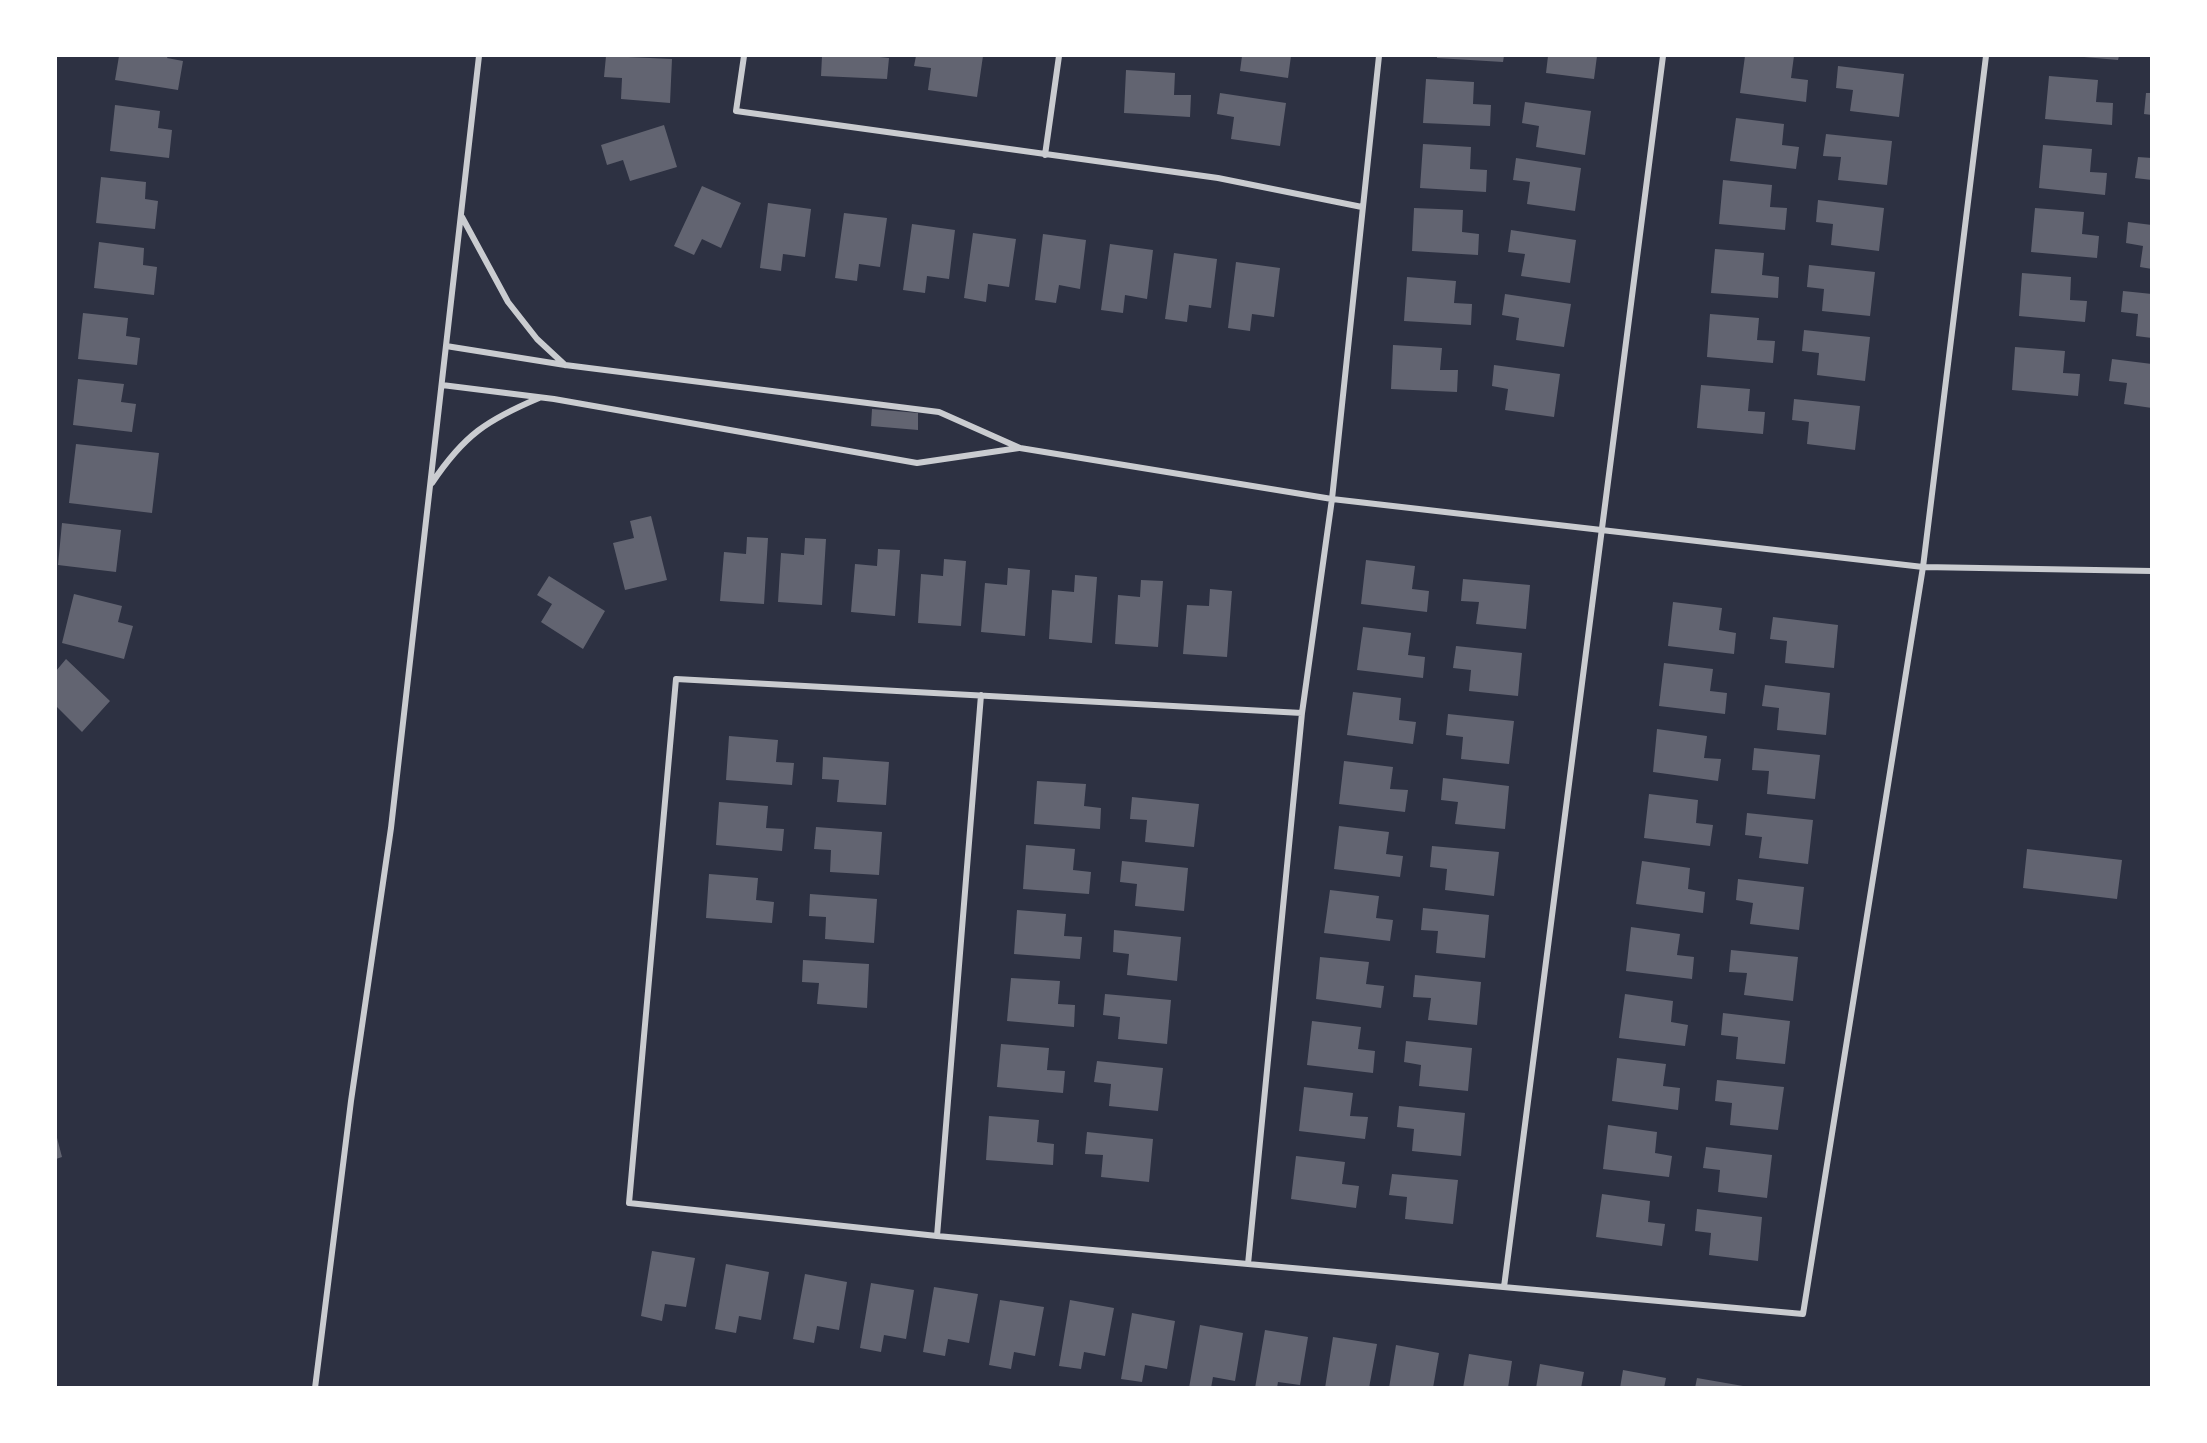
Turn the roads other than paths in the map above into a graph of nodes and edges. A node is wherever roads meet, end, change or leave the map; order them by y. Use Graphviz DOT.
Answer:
graph roads {
  1 [pos="479,56"];
  2 [pos="744,56"];
  3 [pos="1059,56"];
  4 [pos="1379,56"];
  5 [pos="1663,56"];
  6 [pos="1986,56"];
  7 [pos="1045,155"];
  8 [pos="1362,207"];
  9 [pos="462,216"];
  10 [pos="446,346"];
  11 [pos="565,365"];
  12 [pos="442,385"];
  13 [pos="539,398"];
  14 [pos="1020,448"];
  15 [pos="430,485"];
  16 [pos="1332,499"];
  17 [pos="1601,530"];
  18 [pos="1923,567"];
  19 [pos="2151,571"];
  20 [pos="981,695"];
  21 [pos="1302,713"];
  22 [pos="937,1236"];
  23 [pos="1248,1264"];
  24 [pos="1504,1287"];
  25 [pos="315,1388"];
  1 -- 9 [label="street"];
  2 -- 7 [label="street"];
  3 -- 7 [label="street"];
  4 -- 8 [label="street"];
  5 -- 17 [label="street"];
  6 -- 18 [label="street"];
  7 -- 8 [label="street"];
  8 -- 16 [label="street"];
  9 -- 10 [label="street"];
  9 -- 11 [label="street"];
  10 -- 11 [label="street"];
  10 -- 12 [label="street"];
  11 -- 14 [label="street"];
  12 -- 13 [label="street"];
  12 -- 15 [label="street"];
  13 -- 14 [label="street"];
  13 -- 15 [label="street"];
  14 -- 16 [label="street"];
  15 -- 25 [label="street"];
  16 -- 17 [label="street"];
  16 -- 21 [label="street"];
  17 -- 18 [label="street"];
  17 -- 24 [label="street"];
  18 -- 19 [label="street"];
  18 -- 24 [label="street"];
  20 -- 21 [label="street"];
  20 -- 22 [label="street"];
  20 -- 22 [label="street"];
  21 -- 23 [label="street"];
  22 -- 23 [label="street"];
  23 -- 24 [label="street"];
}
